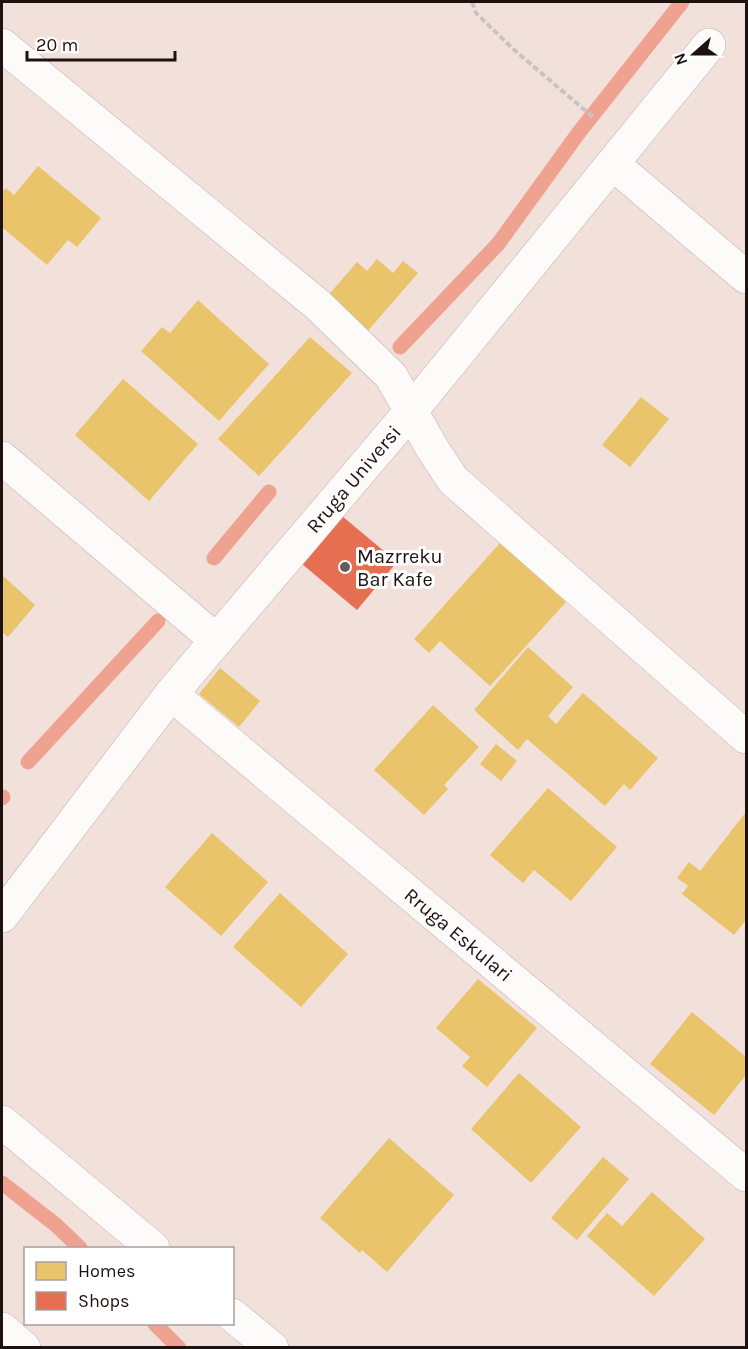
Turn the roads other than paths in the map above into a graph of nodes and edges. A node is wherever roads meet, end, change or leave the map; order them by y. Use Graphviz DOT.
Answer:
graph roads {
  1 [pos="2,45"];
  2 [pos="709,45"];
  3 [pos="613,164"];
  4 [pos="747,277"];
  5 [pos="411,411"];
  6 [pos="2,458"];
  7 [pos="216,640"];
  8 [pos="171,694"];
  9 [pos="747,737"];
  10 [pos="2,916"];
  11 [pos="2,1122"];
  12 [pos="747,1175"];
  13 [pos="152,1247"];
  14 [pos="234,1317"];
  15 [pos="2,1329"];
  16 [pos="24,1347"];
  17 [pos="272,1347"];
  1 -- 5 [label="street"];
  2 -- 3 [label="street, Rruga Universi"];
  3 -- 4 [label="street"];
  3 -- 5 [label="street, Rruga Universi"];
  5 -- 7 [label="street, Rruga Universi"];
  5 -- 9 [label="street"];
  6 -- 7 [label="street"];
  7 -- 8 [label="street, Rruga Universi"];
  8 -- 10 [label="street, Rruga Universi"];
  8 -- 12 [label="street, Rruga Eskulari"];
  11 -- 13 [label="street"];
  14 -- 17 [label="street"];
  15 -- 16 [label="street"];
}
